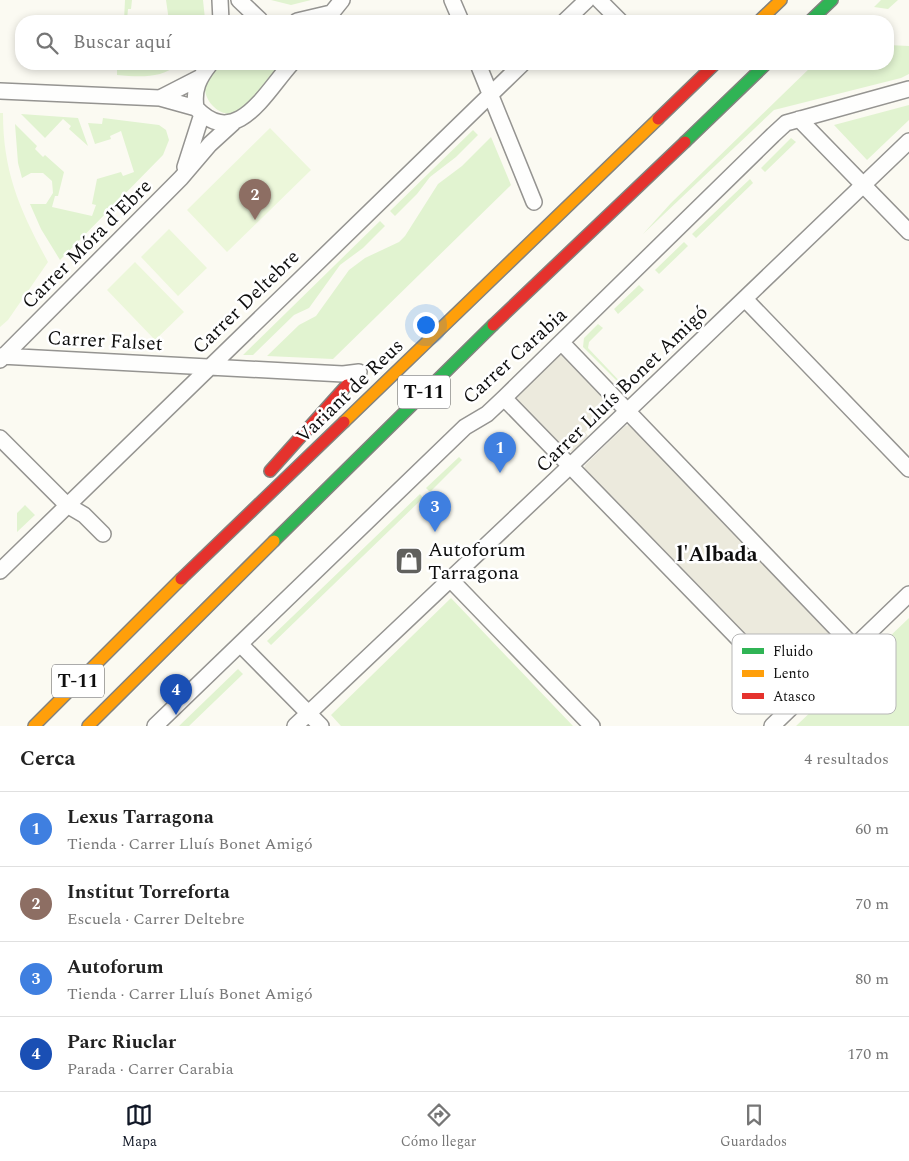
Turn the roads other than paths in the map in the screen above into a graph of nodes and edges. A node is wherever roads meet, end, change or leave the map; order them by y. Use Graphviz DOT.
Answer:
graph roads {
  1 [pos="220,0"];
  2 [pos="239,0"];
  3 [pos="342,0"];
  4 [pos="452,0"];
  5 [pos="588,0"];
  6 [pos="599,0"];
  7 [pos="781,0"];
  8 [pos="832,0"];
  9 [pos="221,15"];
  10 [pos="254,15"];
  11 [pos="330,15"];
  12 [pos="458,15"];
  13 [pos="572,15"];
  14 [pos="614,15"];
  15 [pos="765,15"];
  16 [pos="816,15"];
  17 [pos="205,70"];
  18 [pos="286,70"];
  19 [pos="480,70"];
  20 [pos="516,70"];
  21 [pos="709,70"];
  22 [pos="760,70"];
  23 [pos="199,78"];
  24 [pos="909,89"];
  25 [pos="0,91"];
  26 [pos="490,94"];
  27 [pos="160,98"];
  28 [pos="199,111"];
  29 [pos="799,119"];
  30 [pos="233,124"];
  31 [pos="909,141"];
  32 [pos="181,178"];
  33 [pos="864,185"];
  34 [pos="534,202"];
  35 [pos="909,232"];
  36 [pos="745,299"];
  37 [pos="562,343"];
  38 [pos="1,357"];
  39 [pos="209,366"];
  40 [pos="359,372"];
  41 [pos="347,385"];
  42 [pos="504,398"];
  43 [pos="627,412"];
  44 [pos="0,438"];
  45 [pos="570,467"];
  46 [pos="909,469"];
  47 [pos="264,478"];
  48 [pos="67,505"];
  49 [pos="232,512"];
  50 [pos="104,534"];
  51 [pos="0,571"];
  52 [pos="450,579"];
  53 [pos="909,594"];
  54 [pos="733,634"];
  55 [pos="841,634"];
  56 [pos="867,634"];
  57 [pos="122,636"];
  58 [pos="240,644"];
  59 [pos="308,713"];
  60 [pos="784,714"];
  61 [pos="34,726"];
  62 [pos="88,726"];
  63 [pos="155,726"];
  64 [pos="295,726"];
  65 [pos="321,726"];
  66 [pos="592,726"];
  67 [pos="772,726"];
  1 -- 9 [label="street"];
  2 -- 10 [label="street"];
  3 -- 11 [label="street"];
  4 -- 12 [label="street"];
  5 -- 13 [label="street"];
  6 -- 14 [label="street"];
  7 -- 15 [label="highway"];
  8 -- 16 [label="highway"];
  17 -- 23 [label="street"];
  18 -- 30 [label="street, Carrer Móra d'Ebre"];
  19 -- 26 [label="street"];
  20 -- 26 [label="street, Carrer Deltebre"];
  21 -- 57 [label="highway, Variant de Reus / T-11"];
  22 -- 62 [label="highway, T-11"];
  23 -- 27 [label="street"];
  23 -- 28 [label="street, Carrer Móra d'Ebre"];
  24 -- 29 [label="street, Carrer Carabia"];
  25 -- 27 [label="street"];
  26 -- 34 [label="street"];
  26 -- 39 [label="street, Carrer Deltebre"];
  27 -- 28 [label="street"];
  28 -- 30 [label="street"];
  28 -- 32 [label="street, Carrer Móra d'Ebre"];
  29 -- 33 [label="street"];
  29 -- 37 [label="street, Carrer Carabia"];
  30 -- 32 [label="street, Carrer Móra d'Ebre"];
  31 -- 33 [label="street, Carrer Lluís Bonet Amigó"];
  32 -- 38 [label="street, Carrer Móra d'Ebre"];
  33 -- 35 [label="street"];
  33 -- 36 [label="street, Carrer Lluís Bonet Amigó"];
  36 -- 43 [label="street, Carrer Lluís Bonet Amigó"];
  36 -- 46 [label="street"];
  37 -- 42 [label="street, Carrer Carabia"];
  37 -- 43 [label="street"];
  38 -- 39 [label="street, Carrer Falset"];
  39 -- 40 [label="street, Carrer Falset"];
  39 -- 48 [label="street, Carrer Deltebre"];
  41 -- 47 [label="highway"];
  42 -- 45 [label="street"];
  42 -- 58 [label="street, Carrer Carabia"];
  43 -- 45 [label="street, Carrer Lluís Bonet Amigó"];
  43 -- 55 [label="street"];
  44 -- 48 [label="street"];
  45 -- 52 [label="street, Carrer Lluís Bonet Amigó"];
  45 -- 54 [label="street"];
  48 -- 50 [label="street"];
  48 -- 51 [label="street, Carrer Deltebre"];
  49 -- 57 [label="highway"];
  52 -- 59 [label="street, Carrer Lluís Bonet Amigó"];
  52 -- 66 [label="street"];
  53 -- 56 [label="street"];
  57 -- 61 [label="highway, Variant de Reus / T-11"];
  58 -- 59 [label="street"];
  58 -- 63 [label="street, Carrer Carabia"];
  59 -- 64 [label="street, Carrer Lluís Bonet Amigó"];
  59 -- 65 [label="street"];
  60 -- 67 [label="street"];
}
